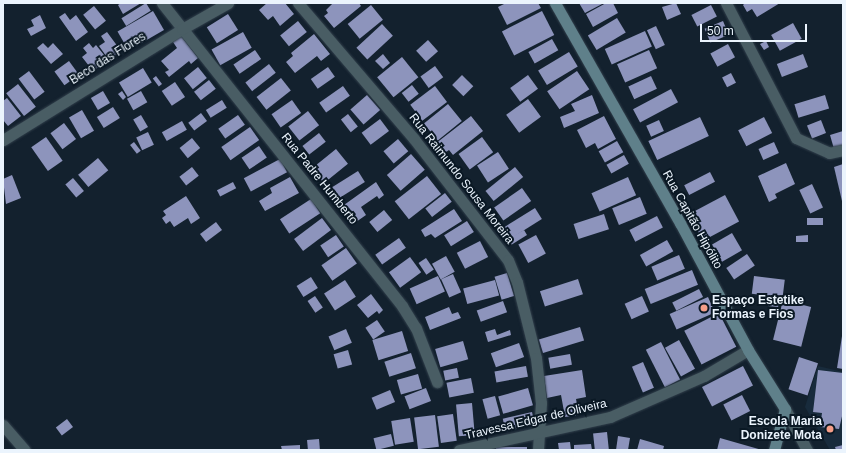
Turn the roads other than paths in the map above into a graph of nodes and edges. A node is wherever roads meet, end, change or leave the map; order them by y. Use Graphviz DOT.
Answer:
graph roads {
  1 [pos="162,3"];
  2 [pos="228,3"];
  3 [pos="298,3"];
  4 [pos="555,3"];
  5 [pos="726,3"];
  6 [pos="182,29"];
  7 [pos="3,140"];
  8 [pos="843,150"];
  9 [pos="748,350"];
  10 [pos="437,382"];
  11 [pos="785,409"];
  12 [pos="3,425"];
  13 [pos="540,434"];
  14 [pos="25,450"];
  15 [pos="459,450"];
  16 [pos="538,450"];
  17 [pos="774,450"];
  18 [pos="807,450"];
  1 -- 6 [label="street, Rua Padre Humberto"];
  2 -- 6 [label="street, Beco das Flores"];
  3 -- 13 [label="street, Rua Raimundo Sousa Moreira"];
  4 -- 9 [label="main road, Rua Capitão Hipólito"];
  5 -- 8 [label="street"];
  6 -- 7 [label="street, Beco das Flores"];
  6 -- 10 [label="street, Rua Padre Humberto"];
  9 -- 11 [label="main road, Rua Capitão Hipólito"];
  9 -- 13 [label="street, Travessa Edgar de Oliveira"];
  11 -- 17 [label="main road"];
  11 -- 18 [label="street, Rua Capitão Hipólito"];
  12 -- 14 [label="street"];
  13 -- 15 [label="street, Travessa Edgar de Oliveira"];
  13 -- 16 [label="street, Rua Raimundo Sousa Moreira"];
}
